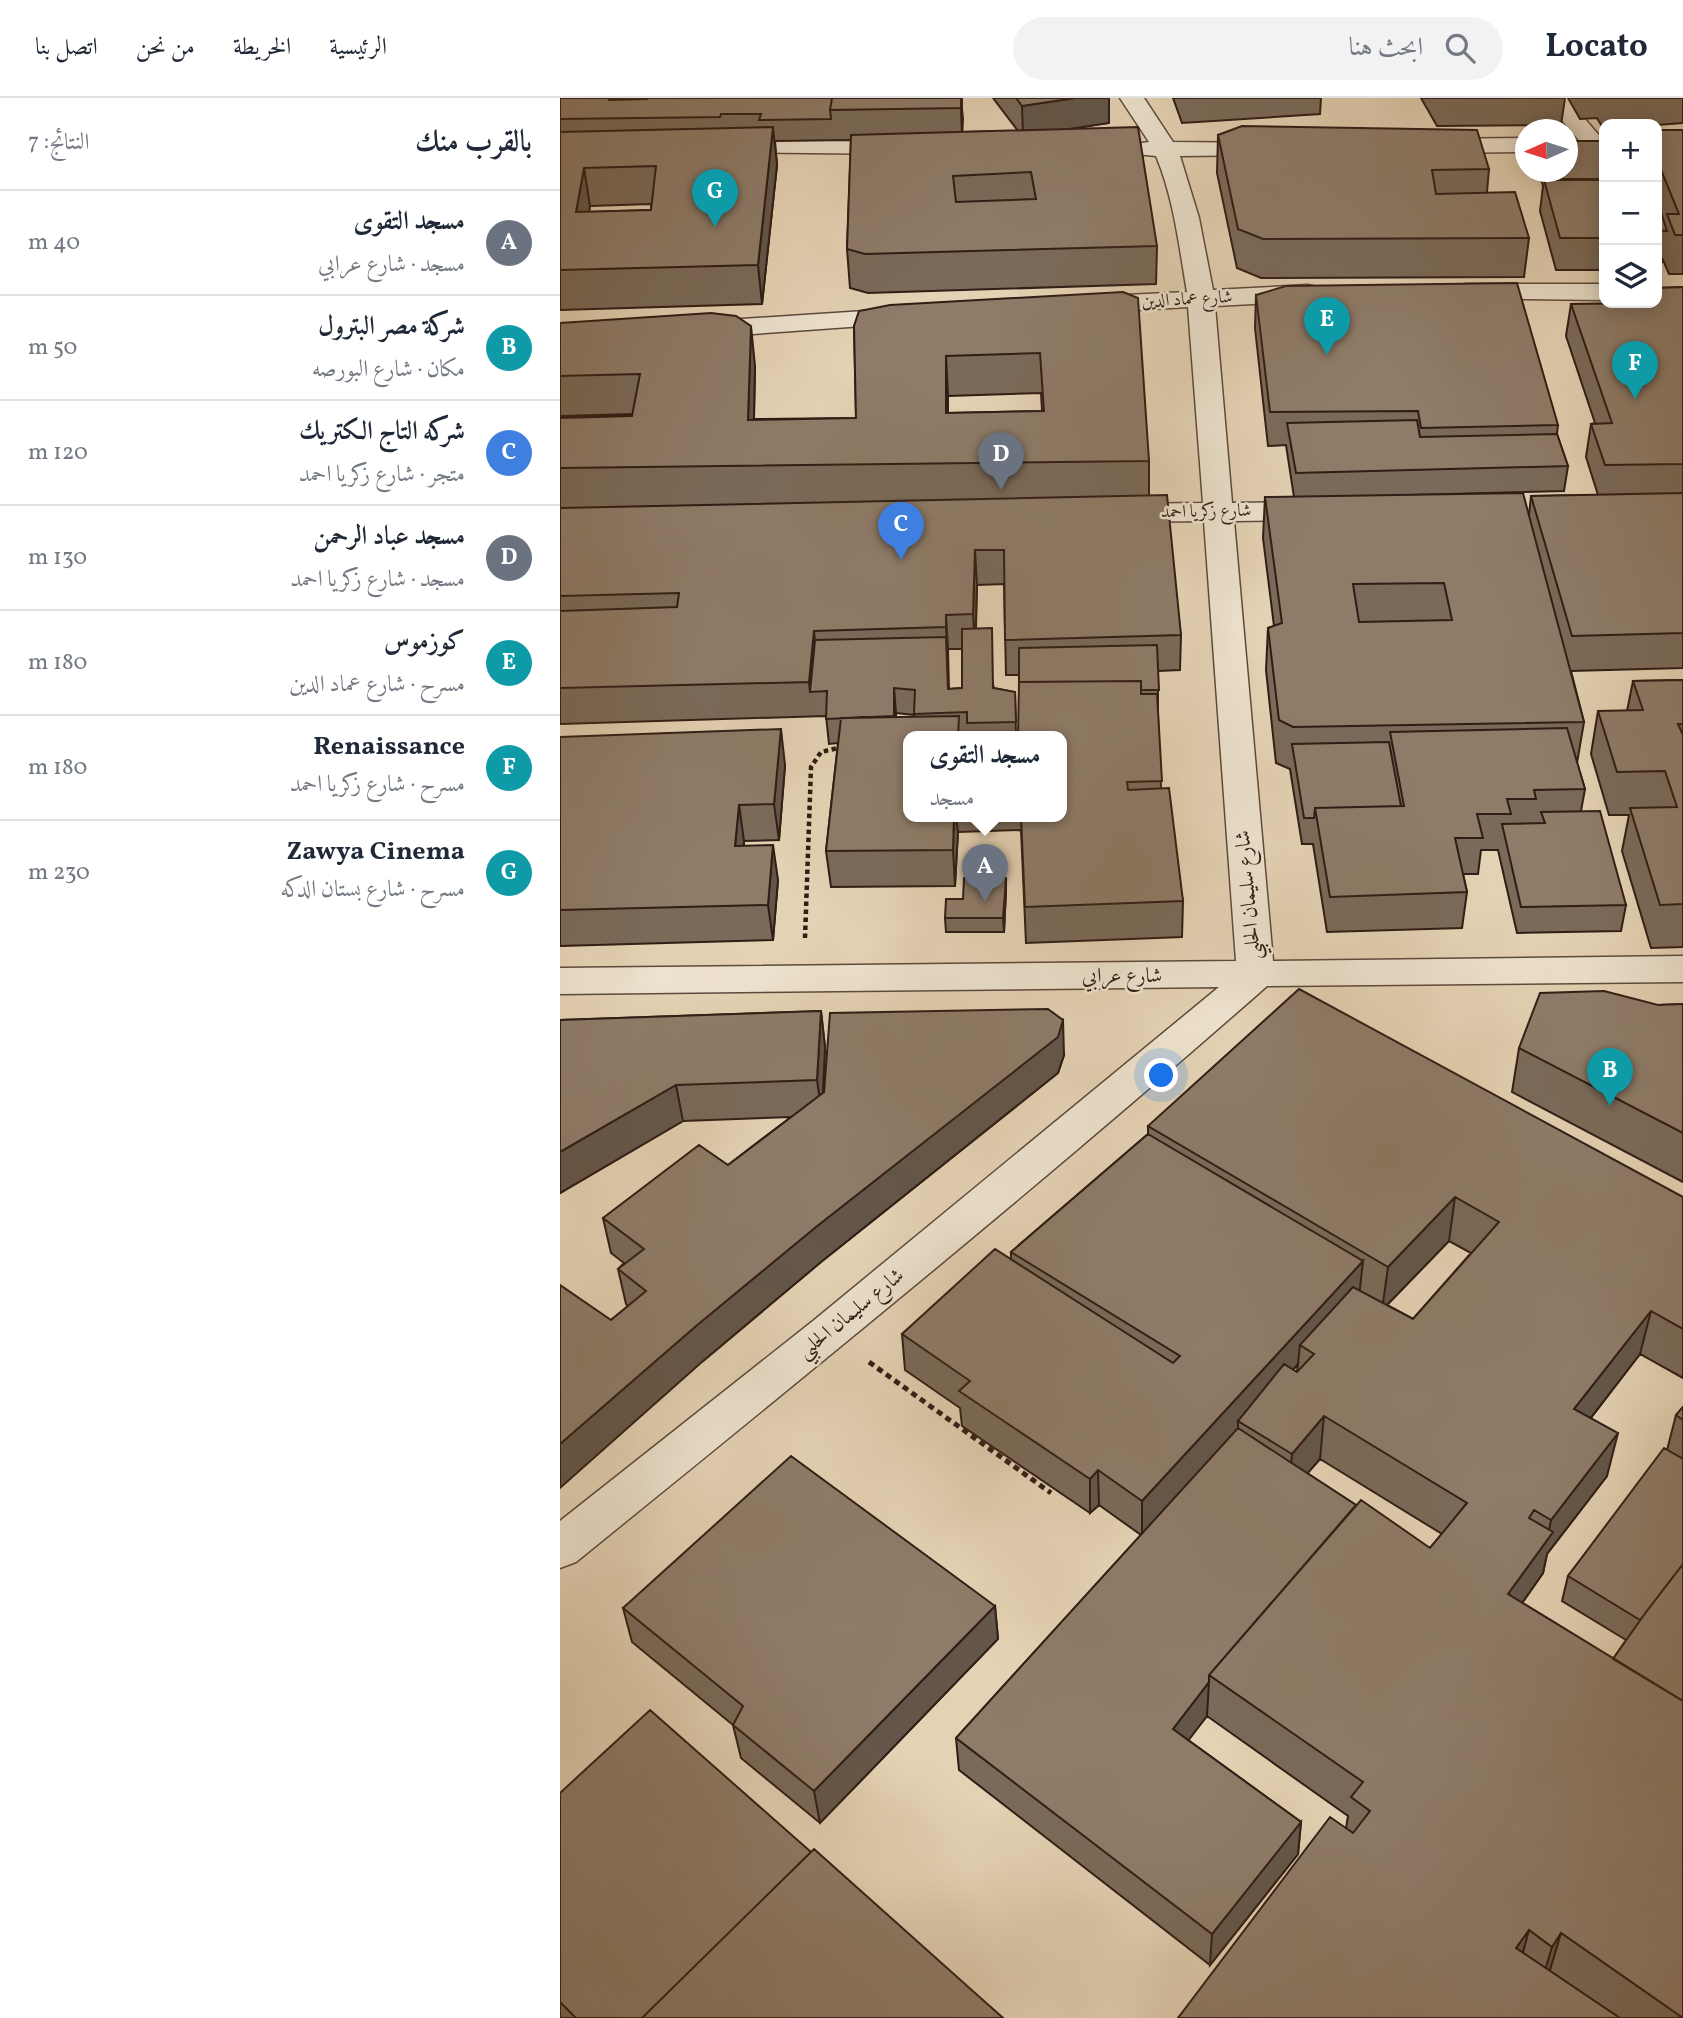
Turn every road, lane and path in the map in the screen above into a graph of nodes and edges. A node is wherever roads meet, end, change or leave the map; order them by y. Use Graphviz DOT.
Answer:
graph roads {
  1 [pos="1132,98"];
  2 [pos="1555,98"];
  3 [pos="1515,145"];
  4 [pos="1578,145"];
  5 [pos="1599,145"];
  6 [pos="698,146"];
  7 [pos="1402,146"];
  8 [pos="933,148"];
  9 [pos="1292,148"];
  10 [pos="1126,149"];
  11 [pos="1168,149"];
  12 [pos="1599,292"];
  13 [pos="1339,293"];
  14 [pos="1437,293"];
  15 [pos="1201,299"];
  16 [pos="1059,307"];
  17 [pos="934,315"];
  18 [pos="671,332"];
  19 [pos="1341,510"];
  20 [pos="1217,512"];
  21 [pos="1092,513"];
  22 [pos="849,747"];
  23 [pos="1683,969"];
  24 [pos="1256,975"];
  25 [pos="804,978"];
  26 [pos="560,981"];
  27 [pos="1317,1008"];
  28 [pos="828,1333"];
  29 [pos="1051,1493"];
  30 [pos="560,1548"];
  1 -- 11 [label="street, شارع سليمان الحلبي"];
  2 -- 5 [label="street"];
  3 -- 7 [label="street"];
  4 -- 5 [label="street"];
  6 -- 8 [label="street"];
  9 -- 11 [label="street"];
  10 -- 11 [label="street"];
  11 -- 15 [label="street, شارع سليمان الحلبي"];
  12 -- 14 [label="street"];
  13 -- 15 [label="street, شارع عماد الدين"];
  15 -- 16 [label="street, شارع عماد الدين"];
  15 -- 20 [label="street, شارع سليمان الحلبي"];
  17 -- 18 [label="street"];
  19 -- 20 [label="street, شارع زكريا احمد"];
  20 -- 21 [label="street, شارع زكريا احمد"];
  20 -- 24 [label="street, شارع سليمان الحلبي"];
  22 -- 25 [label="path"];
  23 -- 24 [label="street, شارع عرابي"];
  24 -- 25 [label="street, شارع عرابي"];
  24 -- 27 [label="street"];
  24 -- 28 [label="street, شارع سليمان الحلبي"];
  25 -- 26 [label="street, شارع عرابي"];
  28 -- 29 [label="path"];
  28 -- 30 [label="street, شارع سليمان الحلبي"];
}
